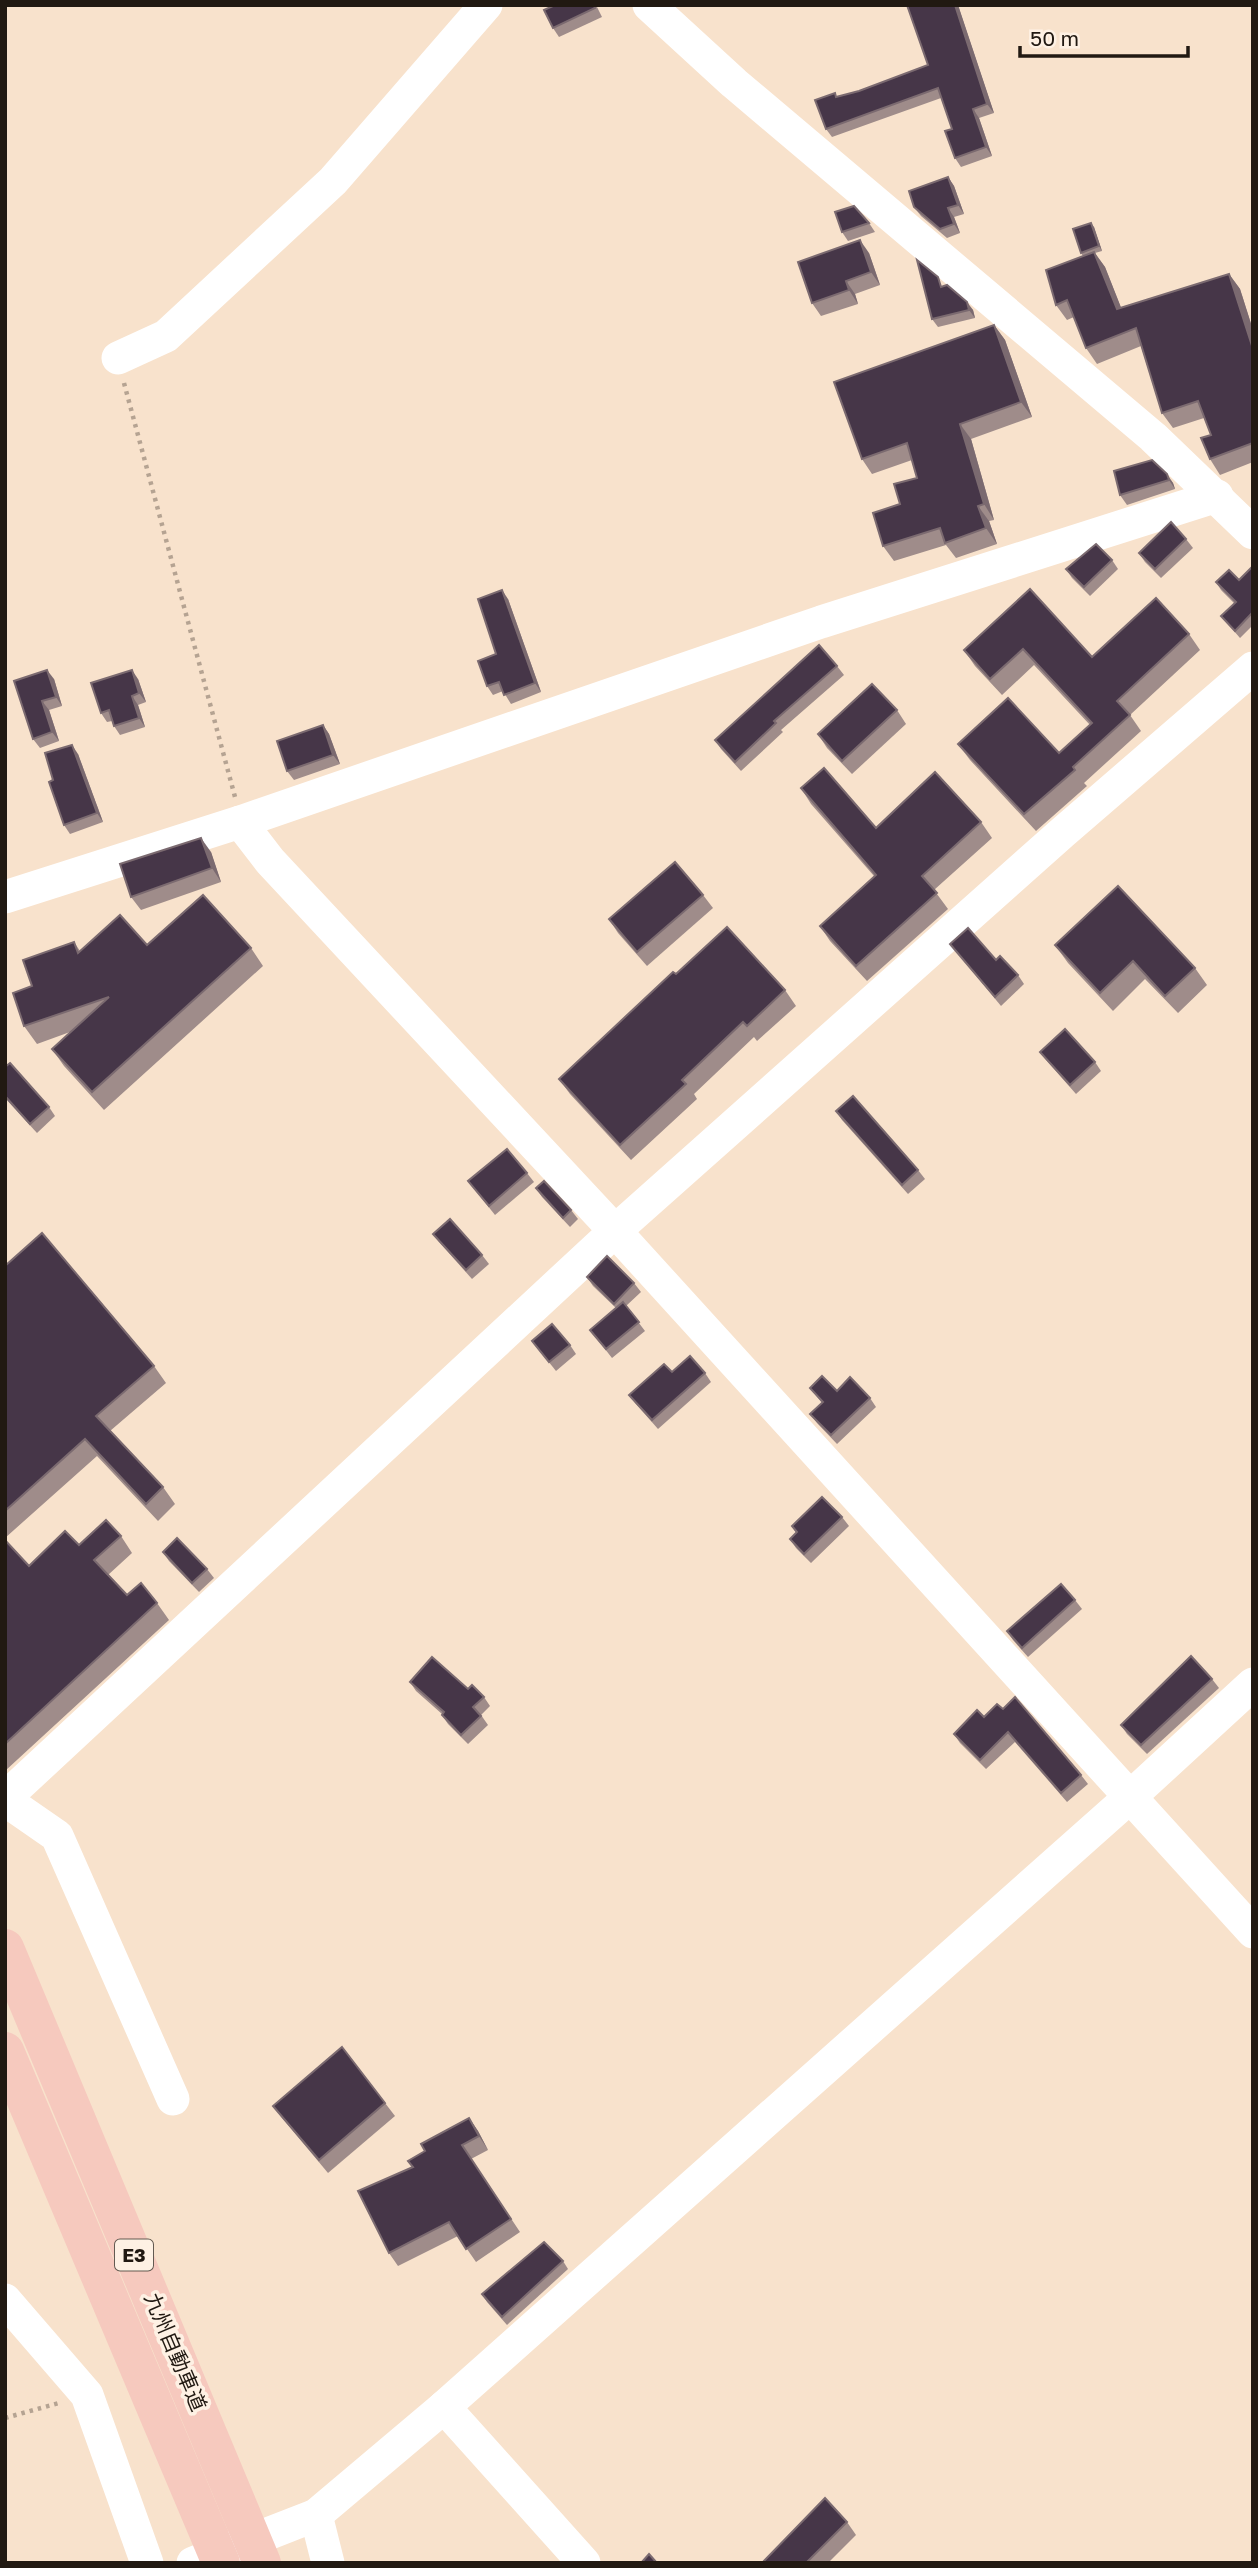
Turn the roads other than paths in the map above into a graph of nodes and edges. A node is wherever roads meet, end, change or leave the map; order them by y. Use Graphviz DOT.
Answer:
graph roads {
  1 [pos="486,5"];
  2 [pos="649,5"];
  3 [pos="118,358"];
  4 [pos="1217,496"];
  5 [pos="1253,533"];
  6 [pos="1253,668"];
  7 [pos="240,822"];
  8 [pos="5,897"];
  9 [pos="615,1231"];
  10 [pos="1253,1684"];
  11 [pos="1130,1797"];
  12 [pos="5,1799"];
  13 [pos="1253,1932"];
  14 [pos="5,1948"];
  15 [pos="5,2051"];
  16 [pos="173,2099"];
  17 [pos="5,2300"];
  18 [pos="444,2407"];
  19 [pos="307,2518"];
  20 [pos="147,2563"];
  21 [pos="193,2563"];
  22 [pos="221,2563"];
  23 [pos="262,2563"];
  24 [pos="328,2563"];
  25 [pos="584,2563"];
  1 -- 3 [label="street"];
  2 -- 4 [label="street"];
  4 -- 5 [label="street"];
  4 -- 7 [label="street"];
  6 -- 9 [label="street"];
  7 -- 8 [label="street"];
  7 -- 9 [label="street"];
  9 -- 11 [label="street"];
  9 -- 12 [label="street"];
  10 -- 11 [label="street"];
  11 -- 13 [label="street"];
  11 -- 18 [label="street"];
  12 -- 16 [label="street"];
  14 -- 23 [label="highway, 九州自動車道 / E3"];
  15 -- 22 [label="highway, 九州自動車道 / E3"];
  17 -- 20 [label="street"];
  18 -- 19 [label="street"];
  18 -- 25 [label="street"];
  19 -- 21 [label="street"];
  19 -- 24 [label="street"];
}
